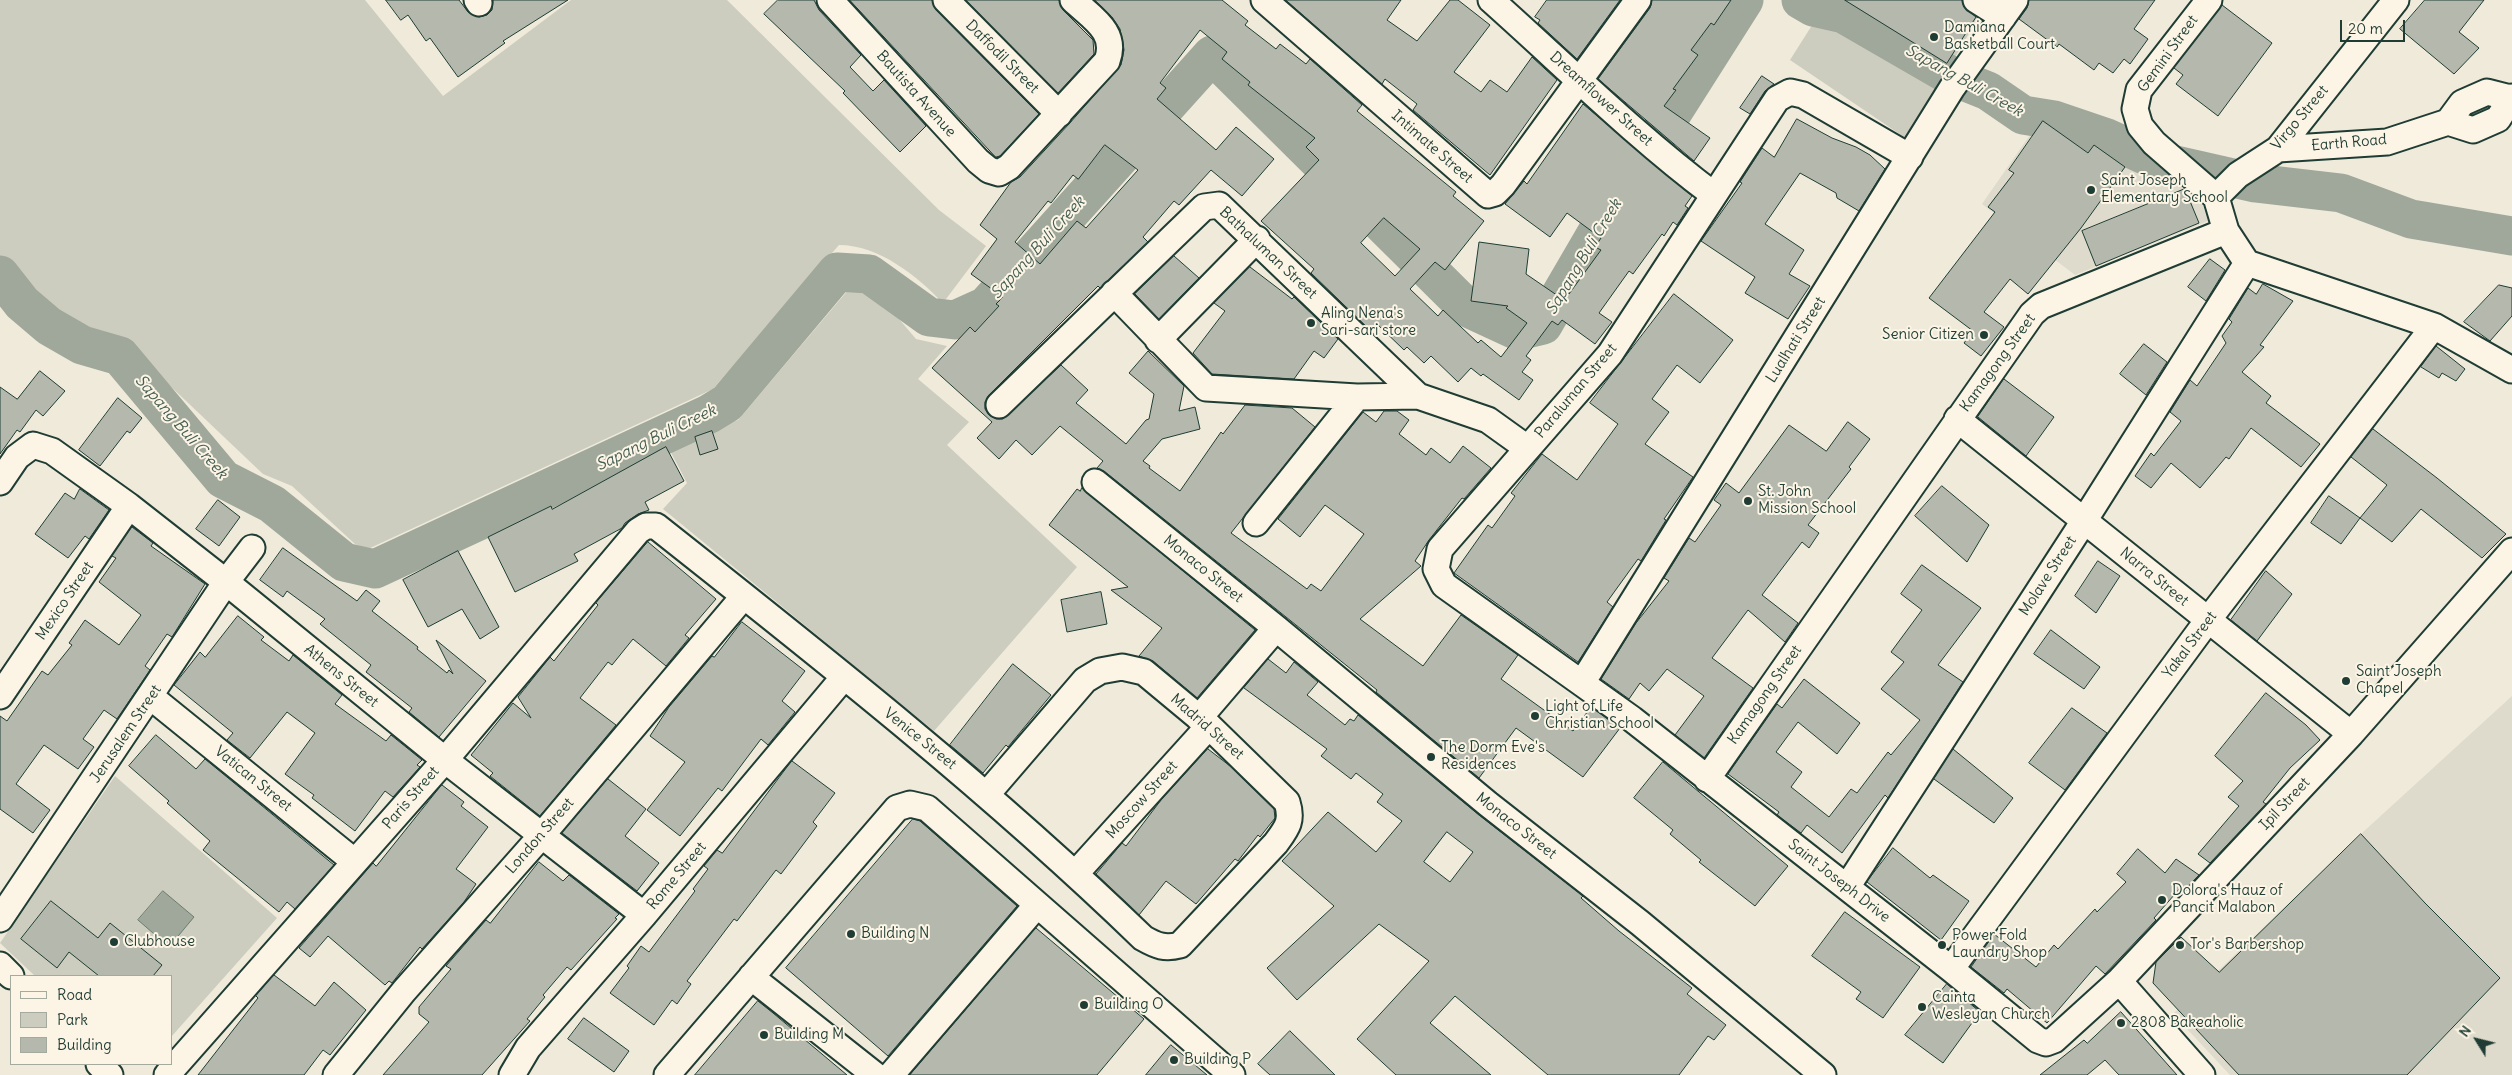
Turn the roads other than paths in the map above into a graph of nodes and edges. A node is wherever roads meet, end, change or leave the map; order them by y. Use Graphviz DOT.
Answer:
graph roads {
  1 [pos="830,0"];
  2 [pos="946,0"];
  3 [pos="1073,0"];
  4 [pos="1264,0"];
  5 [pos="1490,0"];
  6 [pos="1638,0"];
  7 [pos="1976,0"];
  8 [pos="2209,0"];
  9 [pos="2396,0"];
  10 [pos="2009,8"];
  11 [pos="1579,79"];
  12 [pos="2511,98"];
  13 [pos="1059,114"];
  14 [pos="2278,149"];
  15 [pos="1910,158"];
  16 [pos="2228,185"];
  17 [pos="1714,195"];
  18 [pos="2226,231"];
  19 [pos="1257,239"];
  20 [pos="2247,264"];
  21 [pos="1114,293"];
  22 [pos="2434,326"];
  23 [pos="1158,340"];
  24 [pos="2512,370"];
  25 [pos="1418,396"];
  26 [pos="1357,397"];
  27 [pos="998,405"];
  28 [pos="1957,419"];
  29 [pos="1527,448"];
  30 [pos="0,482"];
  31 [pos="1095,482"];
  32 [pos="129,506"];
  33 [pos="2084,521"];
  34 [pos="1256,523"];
  35 [pos="656,526"];
  36 [pos="252,548"];
  37 [pos="2512,551"];
  38 [pos="226,582"];
  39 [pos="744,596"];
  40 [pos="2208,620"];
  41 [pos="1276,628"];
  42 [pos="844,677"];
  43 [pos="1582,683"];
  44 [pos="0,696"];
  45 [pos="151,697"];
  46 [pos="1632,719"];
  47 [pos="1204,722"];
  48 [pos="2351,734"];
  49 [pos="445,760"];
  50 [pos="1707,779"];
  51 [pos="987,794"];
  52 [pos="542,835"];
  53 [pos="355,862"];
  54 [pos="1076,873"];
  55 [pos="1847,887"];
  56 [pos="1037,905"];
  57 [pos="644,915"];
  58 [pos="0,920"];
  59 [pos="1180,945"];
  60 [pos="0,965"];
  61 [pos="1951,969"];
  62 [pos="10,975"];
  63 [pos="751,977"];
  64 [pos="2119,981"];
  65 [pos="2046,1043"];
  66 [pos="100,1065"];
  67 [pos="110,1075"];
  68 [pos="167,1075"];
  69 [pos="336,1075"];
  70 [pos="512,1075"];
  71 [pos="667,1075"];
  72 [pos="875,1075"];
  73 [pos="892,1075"];
  74 [pos="1232,1075"];
  75 [pos="1823,1075"];
  76 [pos="2202,1075"];
  1 -- 13 [label="street, Bautista Avenue"];
  2 -- 13 [label="street, Daffodil Street"];
  3 -- 13 [label="street"];
  4 -- 11 [label="street, Intimate Street"];
  5 -- 11 [label="street, Dreamflower Street"];
  6 -- 11 [label="street, Intimate Street"];
  7 -- 10 [label="street"];
  8 -- 16 [label="street, Gemini Street"];
  9 -- 14 [label="street, Virgo Street"];
  10 -- 15 [label="street, Lualhati Street"];
  11 -- 17 [label="street, Dreamflower Street"];
  12 -- 14 [label="street, Earth Road"];
  14 -- 16 [label="street, Virgo Street"];
  15 -- 17 [label="street, Paraluman Street"];
  15 -- 43 [label="street, Lualhati Street"];
  16 -- 18 [label="street"];
  17 -- 29 [label="street, Paraluman Street"];
  18 -- 20 [label="street"];
  18 -- 28 [label="street, Kamagong Street"];
  19 -- 21 [label="street, Bathaluman Street"];
  19 -- 23 [label="street"];
  19 -- 25 [label="street, Bathaluman Street"];
  20 -- 22 [label="street"];
  20 -- 33 [label="street, Molave Street"];
  21 -- 23 [label="street, Bathaluman Street"];
  21 -- 27 [label="street, Bathaluman Street"];
  22 -- 24 [label="street"];
  22 -- 40 [label="street, Yakal Street"];
  23 -- 26 [label="street, Bathaluman Street"];
  25 -- 26 [label="street, Bathaluman Street"];
  25 -- 29 [label="street, Bathaluman Street"];
  26 -- 34 [label="street"];
  28 -- 33 [label="street, Narra Street"];
  28 -- 50 [label="street, Kamagong Street"];
  29 -- 43 [label="street, Paraluman Street"];
  30 -- 32 [label="street, Athens Street"];
  31 -- 41 [label="street, Monaco Street"];
  32 -- 38 [label="street, Athens Street"];
  32 -- 44 [label="street, Mexico Street"];
  33 -- 40 [label="street, Narra Street"];
  33 -- 55 [label="street, Molave Street"];
  35 -- 39 [label="street, Venice Street"];
  35 -- 49 [label="street, Paris Street"];
  36 -- 38 [label="street, Jerusalem Street"];
  37 -- 48 [label="street, Ipil Street"];
  38 -- 45 [label="street, Jerusalem Street"];
  38 -- 49 [label="street, Athens Street"];
  39 -- 42 [label="street, Venice Street"];
  39 -- 52 [label="street, London Street"];
  40 -- 48 [label="street, Narra Street"];
  40 -- 61 [label="street, Yakal Street"];
  41 -- 47 [label="street, Moscow Street"];
  41 -- 75 [label="street, Monaco Street"];
  42 -- 51 [label="street, Venice Street"];
  42 -- 57 [label="street, Rome Street"];
  43 -- 46 [label="street, Paraluman Street"];
  45 -- 53 [label="street, Vatican Street"];
  45 -- 58 [label="street, Jerusalem Street"];
  46 -- 50 [label="street, Saint Joseph Drive"];
  47 -- 51 [label="street, Madrid Street"];
  47 -- 54 [label="street, Moscow Street"];
  47 -- 59 [label="street, Madrid Street"];
  48 -- 64 [label="street, Ipil Street"];
  49 -- 52 [label="street, Athens Street"];
  49 -- 53 [label="street, Paris Street"];
  50 -- 55 [label="street, Saint Joseph Drive"];
  51 -- 54 [label="street, Venice Street"];
  52 -- 57 [label="street, Athens Street"];
  52 -- 69 [label="street, London Street"];
  53 -- 68 [label="street, Paris Street"];
  54 -- 59 [label="street, Venice Street"];
  55 -- 61 [label="street, Saint Joseph Drive"];
  56 -- 63 [label="street"];
  56 -- 73 [label="street"];
  56 -- 74 [label="street"];
  57 -- 70 [label="street, Rome Street"];
  60 -- 62 [label="street"];
  61 -- 65 [label="street, Saint Joseph Drive"];
  63 -- 71 [label="street"];
  63 -- 72 [label="street"];
  64 -- 65 [label="street, Ipil Street"];
  64 -- 76 [label="street"];
  66 -- 67 [label="street"];
}
